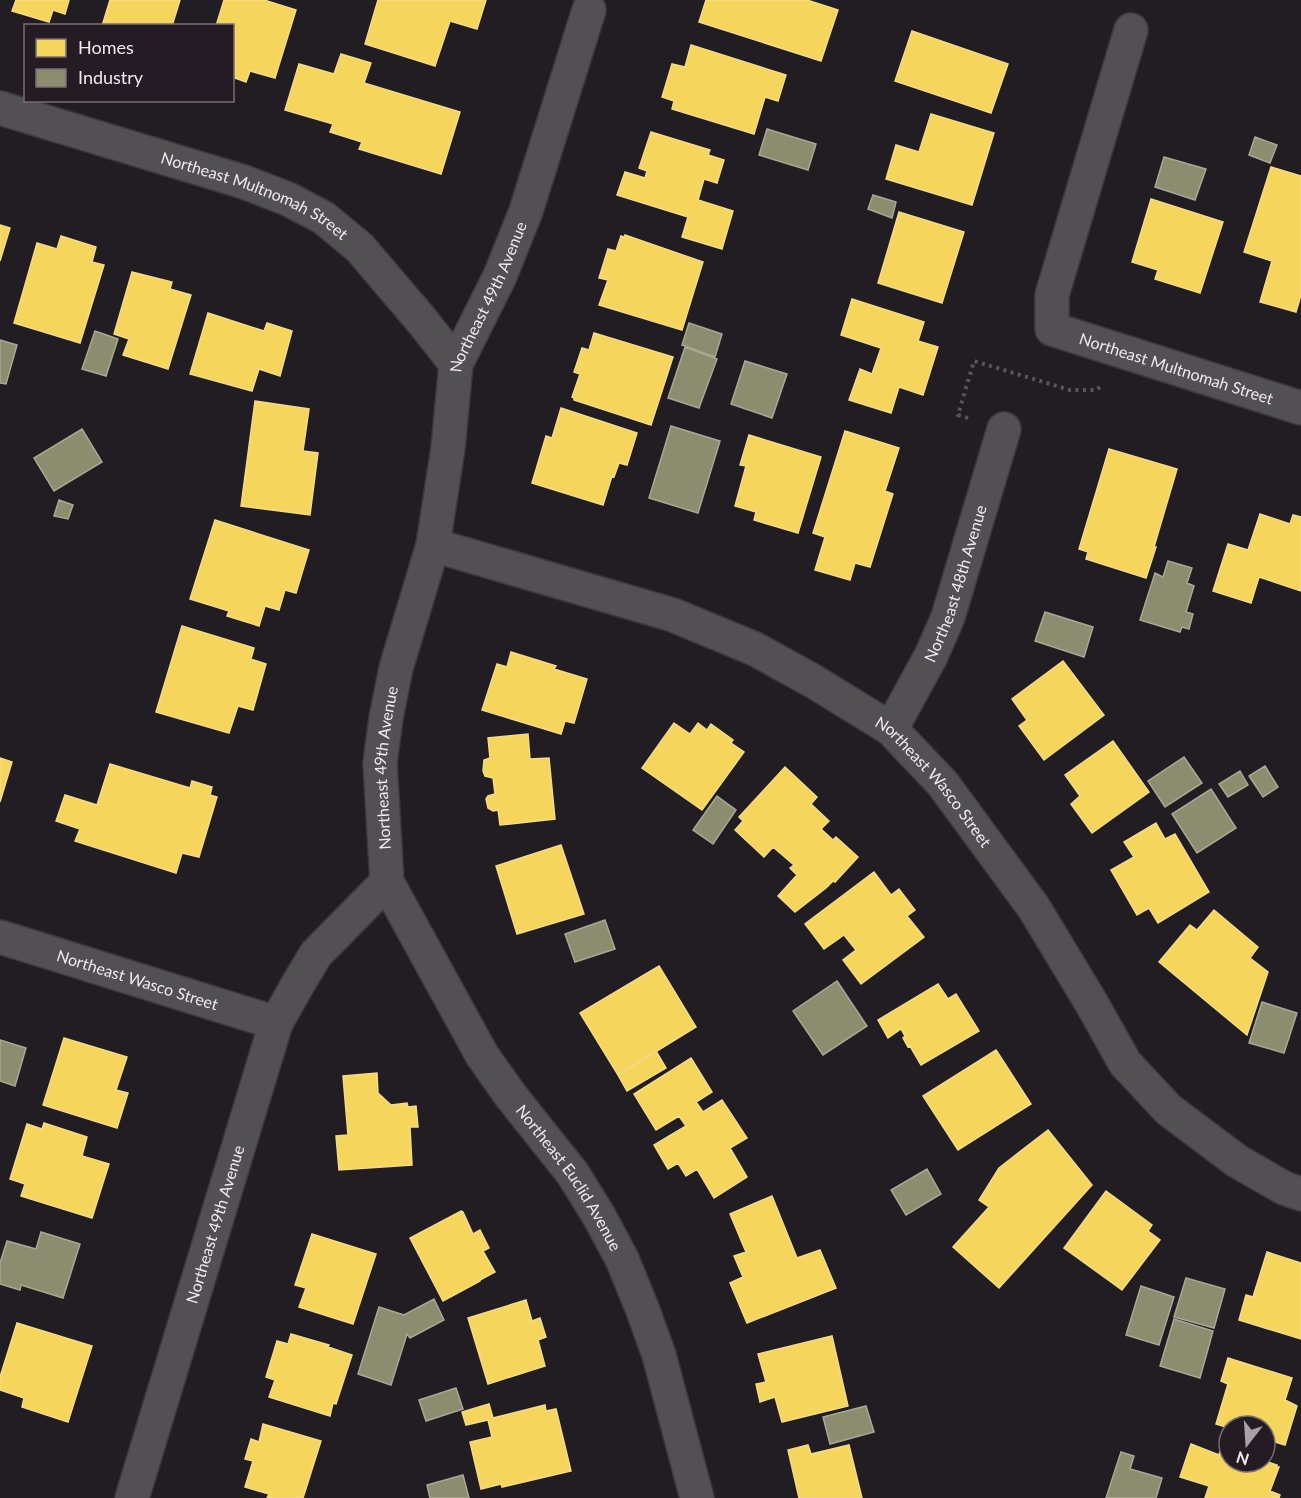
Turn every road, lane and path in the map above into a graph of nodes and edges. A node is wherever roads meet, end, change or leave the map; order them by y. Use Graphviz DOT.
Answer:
graph roads {
  1 [pos="589,10"];
  2 [pos="1131,30"];
  3 [pos="0,108"];
  4 [pos="1133,355"];
  5 [pos="456,364"];
  6 [pos="1301,408"];
  7 [pos="1004,429"];
  8 [pos="433,545"];
  9 [pos="891,729"];
  10 [pos="387,882"];
  11 [pos="0,937"];
  12 [pos="276,1023"];
  13 [pos="1301,1194"];
  14 [pos="132,1498"];
  15 [pos="697,1498"];
  1 -- 5 [label="street, Northeast 49th Avenue"];
  2 -- 4 [label="street, Northeast Multnomah Street"];
  3 -- 5 [label="street, Northeast Multnomah Street"];
  4 -- 6 [label="street, Northeast Multnomah Street"];
  4 -- 7 [label="path"];
  5 -- 8 [label="street, Northeast 49th Avenue"];
  7 -- 9 [label="street, Northeast 48th Avenue"];
  8 -- 9 [label="street, Northeast Wasco Street"];
  8 -- 10 [label="street, Northeast 49th Avenue"];
  9 -- 13 [label="street, Northeast Wasco Street"];
  10 -- 12 [label="street, Northeast 49th Avenue"];
  10 -- 15 [label="street, Northeast Euclid Avenue"];
  11 -- 12 [label="street, Northeast Wasco Street"];
  12 -- 14 [label="street, Northeast 49th Avenue"];
}
